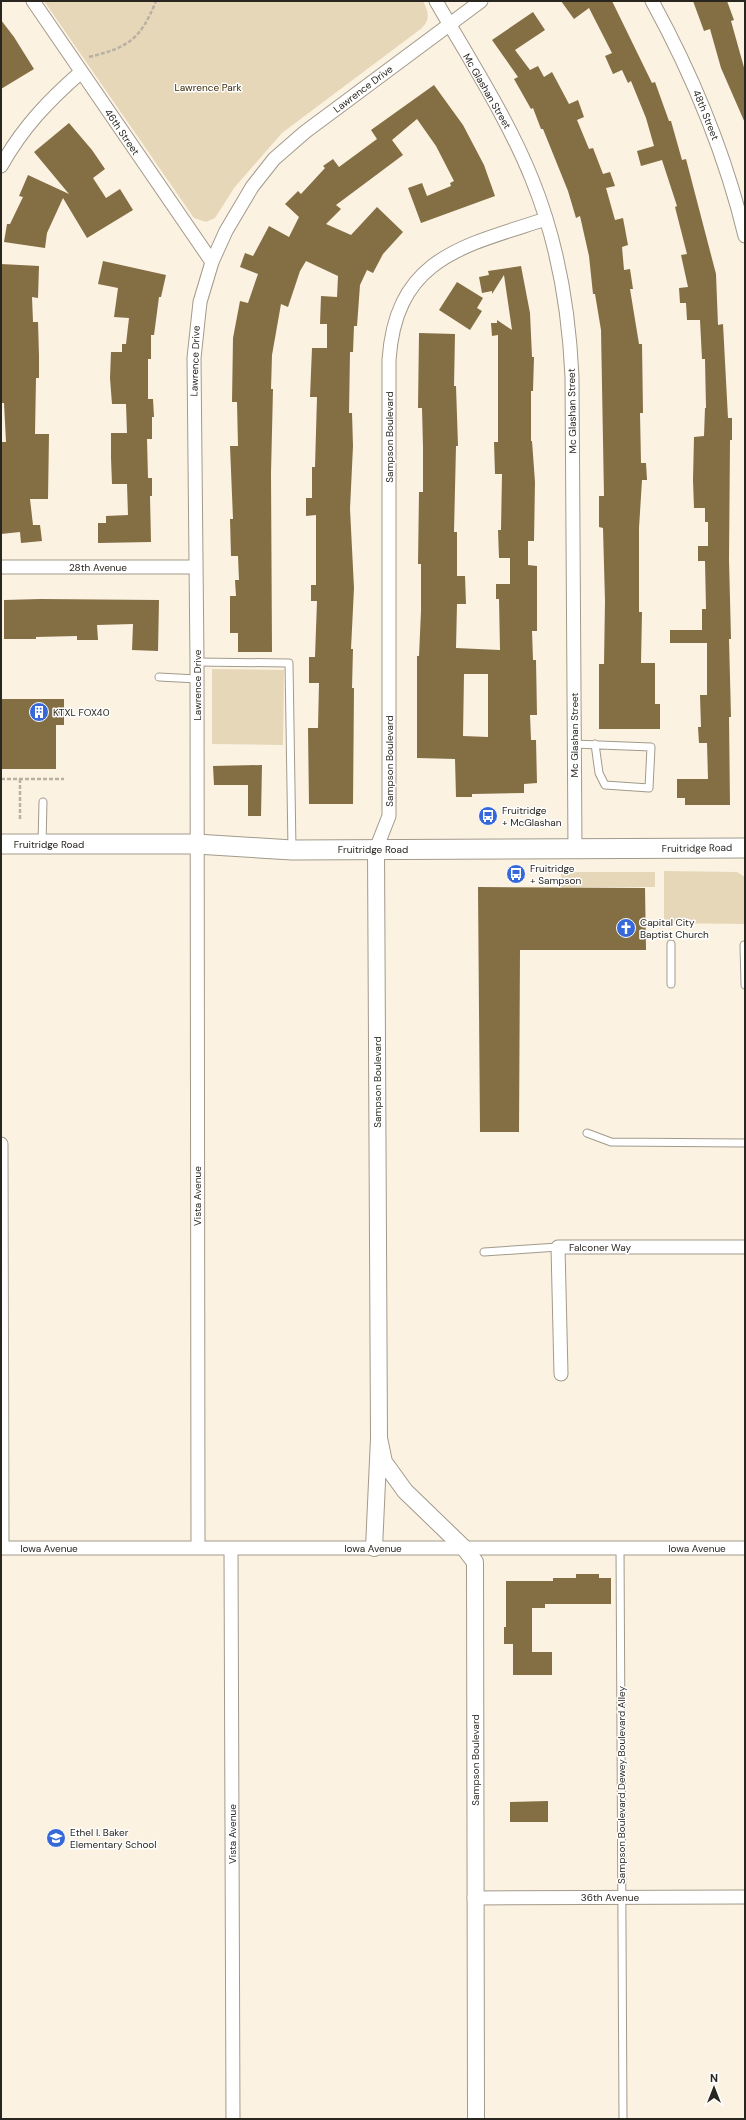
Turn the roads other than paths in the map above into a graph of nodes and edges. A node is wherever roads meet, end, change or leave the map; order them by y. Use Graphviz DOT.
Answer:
graph roads {
  1 [pos="33,1"];
  2 [pos="436,1"];
  3 [pos="481,1"];
  4 [pos="652,1"];
  5 [pos="449,25"];
  6 [pos="81,72"];
  7 [pos="1,166"];
  8 [pos="546,219"];
  9 [pos="745,236"];
  10 [pos="212,262"];
  11 [pos="1,567"];
  12 [pos="196,567"];
  13 [pos="197,662"];
  14 [pos="159,677"];
  15 [pos="197,679"];
  16 [pos="574,744"];
  17 [pos="595,744"];
  18 [pos="43,802"];
  19 [pos="1,844"];
  20 [pos="42,844"];
  21 [pos="196,844"];
  22 [pos="745,848"];
  23 [pos="376,849"];
  24 [pos="292,850"];
  25 [pos="575,850"];
  26 [pos="671,944"];
  27 [pos="744,945"];
  28 [pos="671,984"];
  29 [pos="745,985"];
  30 [pos="587,1133"];
  31 [pos="745,1142"];
  32 [pos="1,1144"];
  33 [pos="745,1246"];
  34 [pos="558,1247"];
  35 [pos="484,1252"];
  36 [pos="561,1374"];
  37 [pos="379,1438"];
  38 [pos="198,1546"];
  39 [pos="620,1547"];
  40 [pos="1,1548"];
  41 [pos="374,1548"];
  42 [pos="745,1548"];
  43 [pos="231,1549"];
  44 [pos="465,1549"];
  45 [pos="621,1897"];
  46 [pos="745,1897"];
  47 [pos="474,1898"];
  48 [pos="234,2119"];
  49 [pos="476,2119"];
  50 [pos="623,2119"];
  1 -- 6 [label="street, 46th Street"];
  2 -- 5 [label="street, Mc Glashan Street"];
  3 -- 5 [label="street, Lawrence Drive"];
  4 -- 9 [label="street, 48th Street"];
  5 -- 8 [label="street, Mc Glashan Street"];
  5 -- 10 [label="street, Lawrence Drive"];
  6 -- 7 [label="street"];
  6 -- 10 [label="street, 46th Street"];
  8 -- 16 [label="street, Mc Glashan Street"];
  8 -- 23 [label="street, Sampson Boulevard"];
  10 -- 12 [label="street, Lawrence Drive"];
  11 -- 12 [label="street, 28th Avenue"];
  12 -- 13 [label="street, Lawrence Drive"];
  13 -- 15 [label="street, Lawrence Drive"];
  13 -- 24 [label="lane"];
  14 -- 15 [label="lane"];
  15 -- 21 [label="street, Lawrence Drive"];
  16 -- 17 [label="lane"];
  16 -- 25 [label="street, Mc Glashan Street"];
  17 -- 17 [label="lane"];
  18 -- 20 [label="lane"];
  19 -- 20 [label="main road, Fruitridge Road"];
  20 -- 21 [label="main road, Fruitridge Road"];
  21 -- 24 [label="main road, Fruitridge Road"];
  21 -- 38 [label="street, Vista Avenue"];
  22 -- 25 [label="main road, Fruitridge Road"];
  23 -- 24 [label="main road, Fruitridge Road"];
  23 -- 25 [label="main road, Fruitridge Road"];
  23 -- 37 [label="street, Sampson Boulevard"];
  26 -- 28 [label="lane"];
  27 -- 29 [label="lane"];
  30 -- 31 [label="lane"];
  32 -- 40 [label="street"];
  33 -- 34 [label="street, Falconer Way"];
  34 -- 35 [label="lane"];
  34 -- 36 [label="street, Falconer Way"];
  37 -- 41 [label="street, Sampson Boulevard"];
  37 -- 44 [label="street, Sampson Boulevard"];
  38 -- 40 [label="street, Iowa Avenue"];
  38 -- 43 [label="street, Iowa Avenue"];
  39 -- 42 [label="street, Iowa Avenue"];
  39 -- 44 [label="street, Iowa Avenue"];
  39 -- 45 [label="lane, Sampson Boulevard Dewey Boulevard Alley"];
  41 -- 43 [label="street, Iowa Avenue"];
  41 -- 44 [label="street, Iowa Avenue"];
  43 -- 48 [label="street, Vista Avenue"];
  44 -- 47 [label="street, Sampson Boulevard"];
  45 -- 46 [label="street, 36th Avenue"];
  45 -- 47 [label="street, 36th Avenue"];
  45 -- 50 [label="lane, Sampson Boulevard Dewey Boulevard Alley"];
  47 -- 49 [label="street, Sampson Boulevard"];
}
